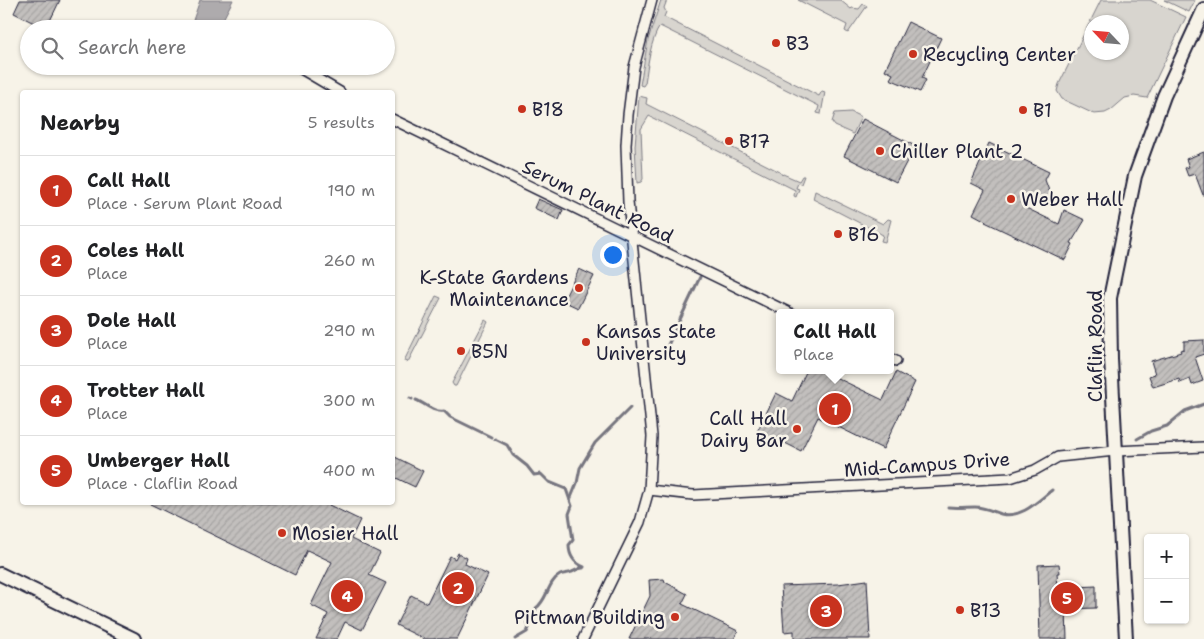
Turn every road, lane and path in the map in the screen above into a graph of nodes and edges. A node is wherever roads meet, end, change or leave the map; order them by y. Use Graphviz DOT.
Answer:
graph roads {
  1 [pos="652,0"];
  2 [pos="1204,9"];
  3 [pos="311,75"];
  4 [pos="337,90"];
  5 [pos="395,120"];
  6 [pos="632,235"];
  7 [pos="782,309"];
  8 [pos="1204,447"];
  9 [pos="1115,451"];
  10 [pos="649,490"];
  11 [pos="0,574"];
  12 [pos="134,639"];
  13 [pos="583,639"];
  14 [pos="1126,639"];
  1 -- 6 [label="street"];
  2 -- 9 [label="street, Claflin Road"];
  3 -- 4 [label="street"];
  5 -- 6 [label="street, Serum Plant Road"];
  6 -- 7 [label="street, Serum Plant Road"];
  6 -- 10 [label="street"];
  8 -- 9 [label="street, Mid-Campus Drive"];
  9 -- 10 [label="street, Mid-Campus Drive"];
  9 -- 14 [label="street, Claflin Road"];
  10 -- 13 [label="street"];
  11 -- 12 [label="street"];
}
